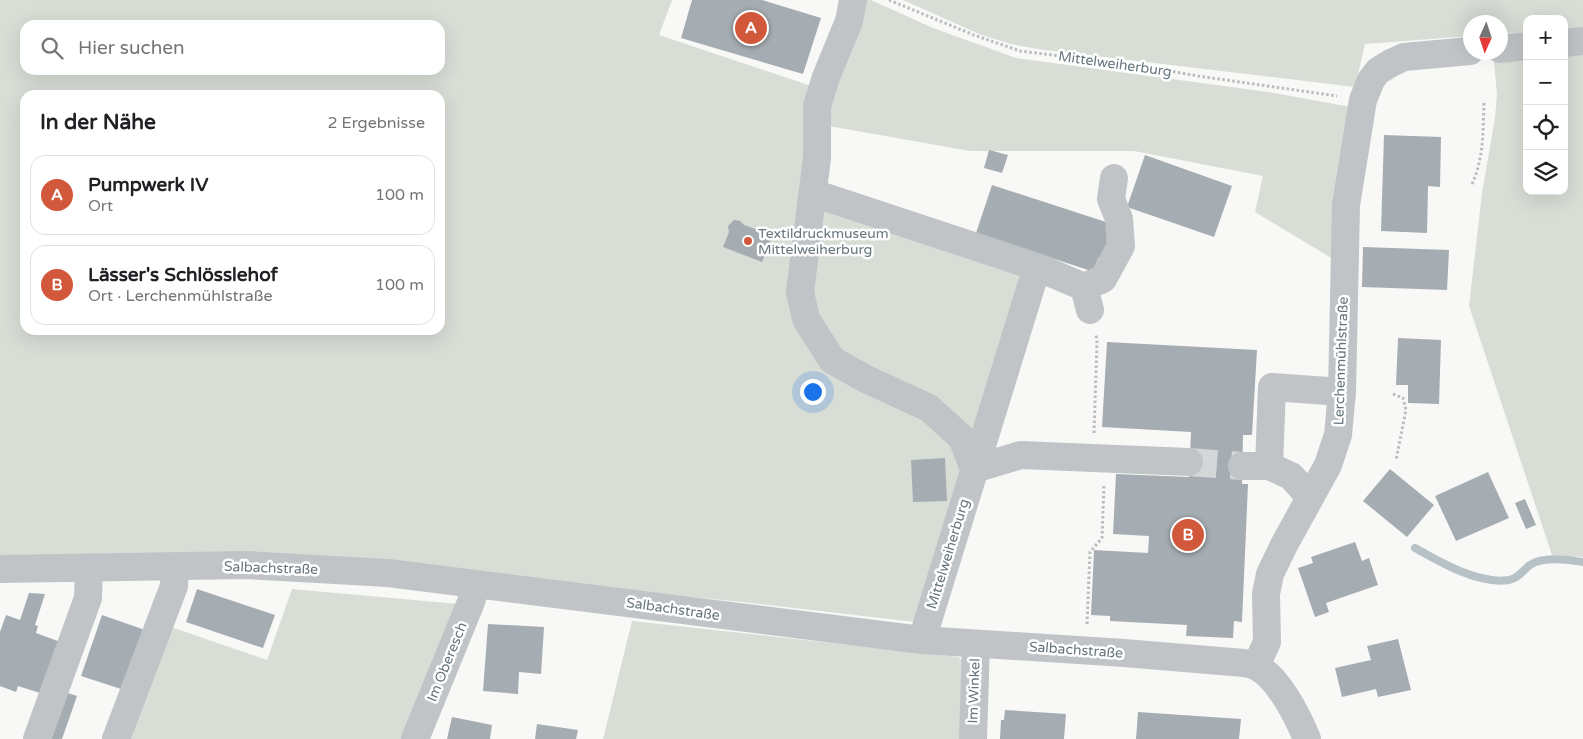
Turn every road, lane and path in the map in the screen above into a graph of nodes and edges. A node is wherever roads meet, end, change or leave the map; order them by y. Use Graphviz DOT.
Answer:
graph roads {
  1 [pos="854,0"];
  2 [pos="889,0"];
  3 [pos="1583,41"];
  4 [pos="1568,43"];
  5 [pos="1523,46"];
  6 [pos="1508,48"];
  7 [pos="1463,52"];
  8 [pos="1351,98"];
  9 [pos="1484,102"];
  10 [pos="1114,178"];
  11 [pos="1472,184"];
  12 [pos="813,193"];
  13 [pos="1037,267"];
  14 [pos="1087,298"];
  15 [pos="1342,392"];
  16 [pos="1393,394"];
  17 [pos="1093,458"];
  18 [pos="1396,460"];
  19 [pos="1190,462"];
  20 [pos="974,469"];
  21 [pos="1310,497"];
  22 [pos="175,567"];
  23 [pos="89,568"];
  24 [pos="0,569"];
  25 [pos="476,584"];
  26 [pos="1087,625"];
  27 [pos="922,640"];
  28 [pos="976,644"];
  29 [pos="1256,666"];
  30 [pos="37,739"];
  31 [pos="116,739"];
  32 [pos="415,739"];
  33 [pos="973,739"];
  34 [pos="1307,739"];
  1 -- 12 [label="street"];
  2 -- 8 [label="path, Mittelweiherburg"];
  3 -- 4 [label="street"];
  5 -- 6 [label="street"];
  7 -- 8 [label="street, Lerchenmühlstraße"];
  8 -- 15 [label="street, Lerchenmühlstraße"];
  9 -- 11 [label="path"];
  10 -- 14 [label="street"];
  12 -- 13 [label="street"];
  12 -- 20 [label="street"];
  13 -- 14 [label="street"];
  13 -- 20 [label="street, Mittelweiherburg"];
  14 -- 17 [label="path"];
  15 -- 21 [label="street, Lerchenmühlstraße"];
  15 -- 21 [label="street"];
  16 -- 18 [label="path"];
  17 -- 19 [label="street"];
  17 -- 20 [label="street"];
  17 -- 26 [label="path"];
  20 -- 27 [label="street, Mittelweiherburg"];
  21 -- 29 [label="street, Lerchenmühlstraße"];
  22 -- 23 [label="street, Salbachstraße"];
  22 -- 25 [label="street, Salbachstraße"];
  22 -- 31 [label="street"];
  23 -- 24 [label="street, Salbachstraße"];
  23 -- 30 [label="street"];
  25 -- 27 [label="street, Salbachstraße"];
  25 -- 32 [label="street, Im Oberesch"];
  27 -- 28 [label="street, Salbachstraße"];
  28 -- 29 [label="street, Salbachstraße"];
  28 -- 33 [label="street, Im Winkel"];
  29 -- 34 [label="street"];
}
